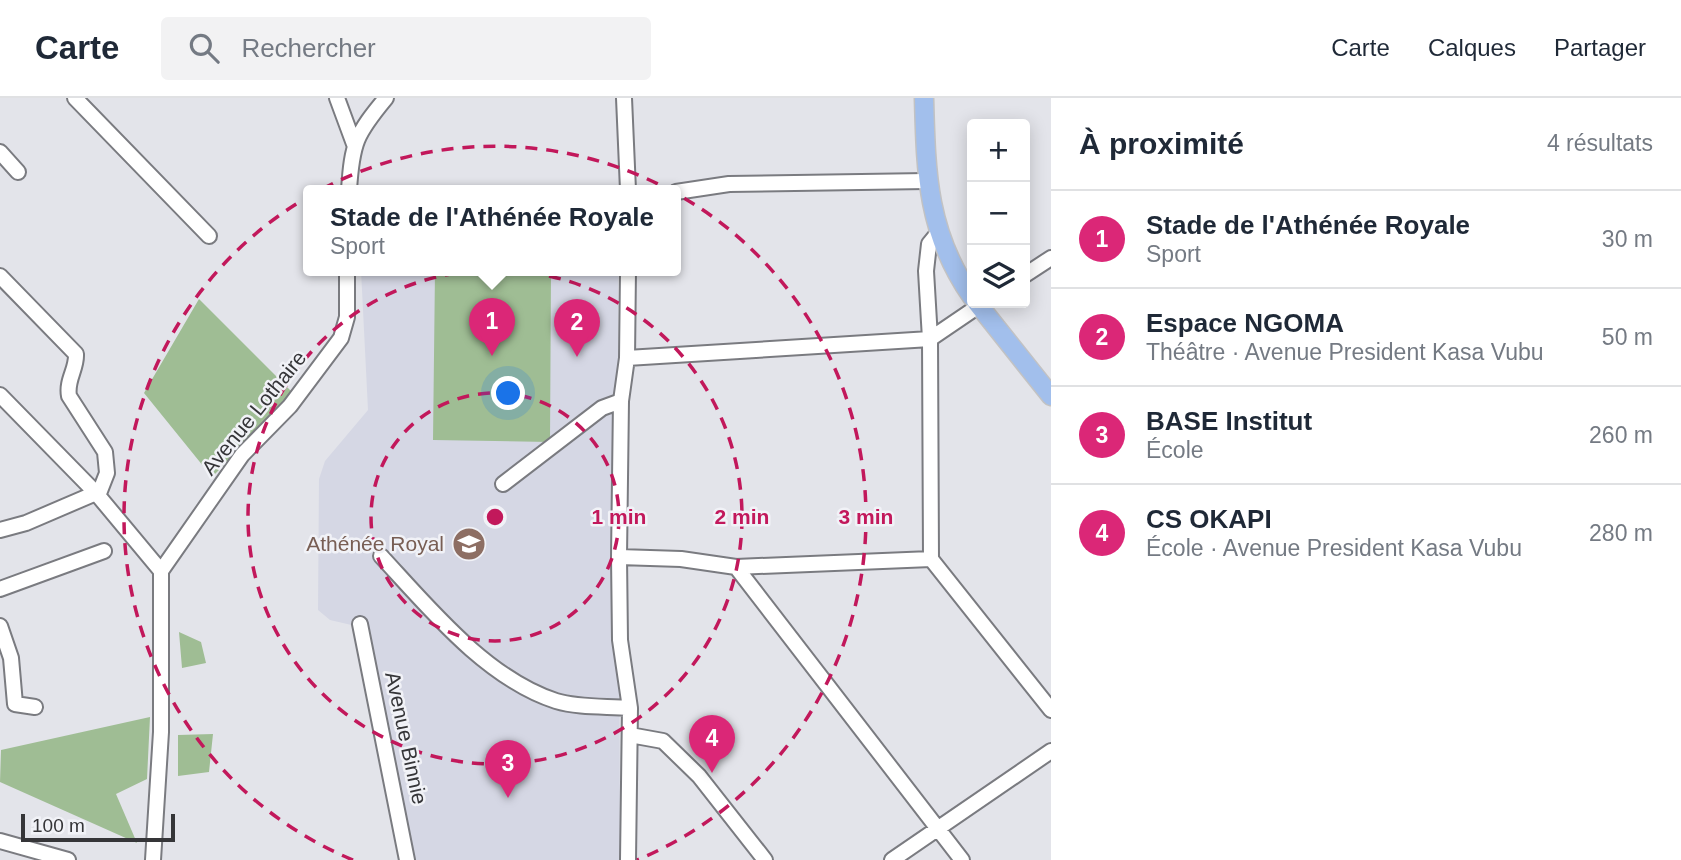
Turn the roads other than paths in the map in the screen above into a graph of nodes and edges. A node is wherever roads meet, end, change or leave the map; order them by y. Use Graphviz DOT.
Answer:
graph roads {
  1 [pos="75,98"];
  2 [pos="337,98"];
  3 [pos="624,98"];
  4 [pos="924,98"];
  5 [pos="378,101"];
  6 [pos="354,144"];
  7 [pos="0,152"];
  8 [pos="18,172"];
  9 [pos="927,181"];
  10 [pos="350,185"];
  11 [pos="628,185"];
  12 [pos="681,190"];
  13 [pos="938,233"];
  14 [pos="209,236"];
  15 [pos="1051,258"];
  16 [pos="1030,272"];
  17 [pos="0,276"];
  18 [pos="347,276"];
  19 [pos="628,276"];
  20 [pos="967,288"];
  21 [pos="970,308"];
  22 [pos="983,308"];
  23 [pos="930,339"];
  24 [pos="627,358"];
  25 [pos="0,395"];
  26 [pos="1051,396"];
  27 [pos="621,401"];
  28 [pos="503,484"];
  29 [pos="97,495"];
  30 [pos="0,530"];
  31 [pos="104,551"];
  32 [pos="381,556"];
  33 [pos="619,557"];
  34 [pos="932,559"];
  35 [pos="736,567"];
  36 [pos="161,570"];
  37 [pos="0,589"];
  38 [pos="360,624"];
  39 [pos="0,626"];
  40 [pos="35,707"];
  41 [pos="630,708"];
  42 [pos="1051,710"];
  43 [pos="630,735"];
  44 [pos="1051,751"];
  45 [pos="937,828"];
  46 [pos="0,841"];
  47 [pos="68,860"];
  48 [pos="153,860"];
  49 [pos="407,860"];
  50 [pos="628,860"];
  51 [pos="765,860"];
  52 [pos="892,860"];
  53 [pos="962,860"];
  1 -- 14 [label="street"];
  2 -- 6 [label="street"];
  3 -- 11 [label="street"];
  4 -- 9 [label="main road"];
  5 -- 6 [label="street"];
  6 -- 10 [label="street"];
  7 -- 8 [label="street"];
  9 -- 12 [label="street"];
  9 -- 13 [label="main road"];
  13 -- 20 [label="main road"];
  13 -- 23 [label="street"];
  15 -- 16 [label="street"];
  17 -- 29 [label="street"];
  18 -- 36 [label="street, Avenue Lothaire"];
  19 -- 24 [label="street"];
  21 -- 23 [label="street"];
  22 -- 26 [label="main road"];
  23 -- 24 [label="street"];
  23 -- 34 [label="street"];
  24 -- 27 [label="street"];
  25 -- 29 [label="street"];
  27 -- 28 [label="street"];
  27 -- 33 [label="street"];
  29 -- 30 [label="street"];
  29 -- 36 [label="street"];
  31 -- 37 [label="street"];
  32 -- 41 [label="street"];
  33 -- 35 [label="street"];
  33 -- 41 [label="street"];
  34 -- 35 [label="street"];
  34 -- 42 [label="street"];
  35 -- 45 [label="street"];
  36 -- 48 [label="street"];
  38 -- 49 [label="street, Avenue Binnie"];
  39 -- 40 [label="street"];
  41 -- 43 [label="street"];
  43 -- 50 [label="street"];
  43 -- 51 [label="street"];
  44 -- 45 [label="street"];
  45 -- 52 [label="street"];
  45 -- 53 [label="street"];
  46 -- 47 [label="street"];
}
